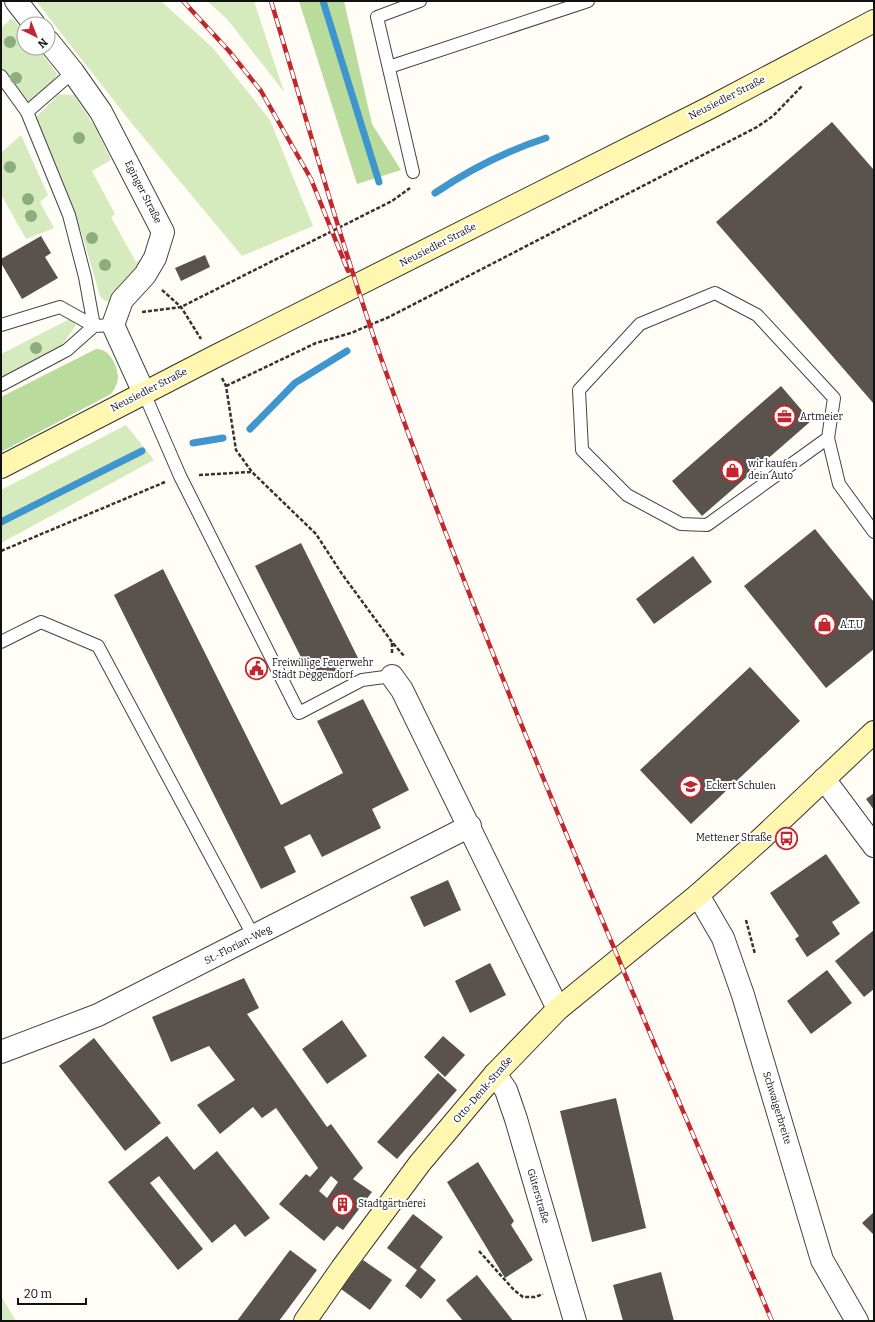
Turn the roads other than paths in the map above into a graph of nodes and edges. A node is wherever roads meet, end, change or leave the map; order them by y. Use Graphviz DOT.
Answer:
graph roads {
  1 [pos="16,1"];
  2 [pos="420,1"];
  3 [pos="588,1"];
  4 [pos="28,16"];
  5 [pos="874,20"];
  6 [pos="56,51"];
  7 [pos="389,67"];
  8 [pos="74,72"];
  9 [pos="1,76"];
  10 [pos="27,112"];
  11 [pos="413,172"];
  12 [pos="108,322"];
  13 [pos="1,325"];
  14 [pos="1,384"];
  15 [pos="144,393"];
  16 [pos="828,438"];
  17 [pos="1,467"];
  18 [pos="874,532"];
  19 [pos="1,642"];
  20 [pos="392,676"];
  21 [pos="874,732"];
  22 [pos="824,779"];
  23 [pos="470,826"];
  24 [pos="874,846"];
  25 [pos="698,895"];
  26 [pos="254,937"];
  27 [pos="558,1009"];
  28 [pos="1,1052"];
  29 [pos="495,1074"];
  30 [pos="306,1321"];
  31 [pos="575,1321"];
  32 [pos="857,1321"];
  1 -- 4 [label="street"];
  2 -- 7 [label="lane"];
  3 -- 7 [label="lane"];
  5 -- 15 [label="main road, Neusiedler Straße"];
  6 -- 8 [label="street, Eginger Straße"];
  7 -- 11 [label="lane"];
  8 -- 10 [label="lane"];
  8 -- 12 [label="street, Eginger Straße"];
  9 -- 10 [label="lane"];
  10 -- 12 [label="lane"];
  12 -- 13 [label="lane"];
  12 -- 14 [label="lane"];
  12 -- 15 [label="street"];
  15 -- 17 [label="main road, Neusiedler Straße"];
  15 -- 20 [label="lane"];
  16 -- 16 [label="lane"];
  16 -- 18 [label="lane"];
  19 -- 26 [label="lane"];
  20 -- 23 [label="street"];
  21 -- 22 [label="main road"];
  22 -- 24 [label="street"];
  22 -- 25 [label="main road"];
  23 -- 26 [label="street, St.-Florian-Weg"];
  23 -- 27 [label="street"];
  25 -- 27 [label="main road, Otto-Denk-Straße"];
  25 -- 32 [label="street, Schwaigerbreite"];
  26 -- 28 [label="street, St.-Florian-Weg"];
  27 -- 29 [label="main road, Otto-Denk-Straße"];
  29 -- 30 [label="main road, Otto-Denk-Straße"];
  29 -- 31 [label="street, Güterstraße"];
}
